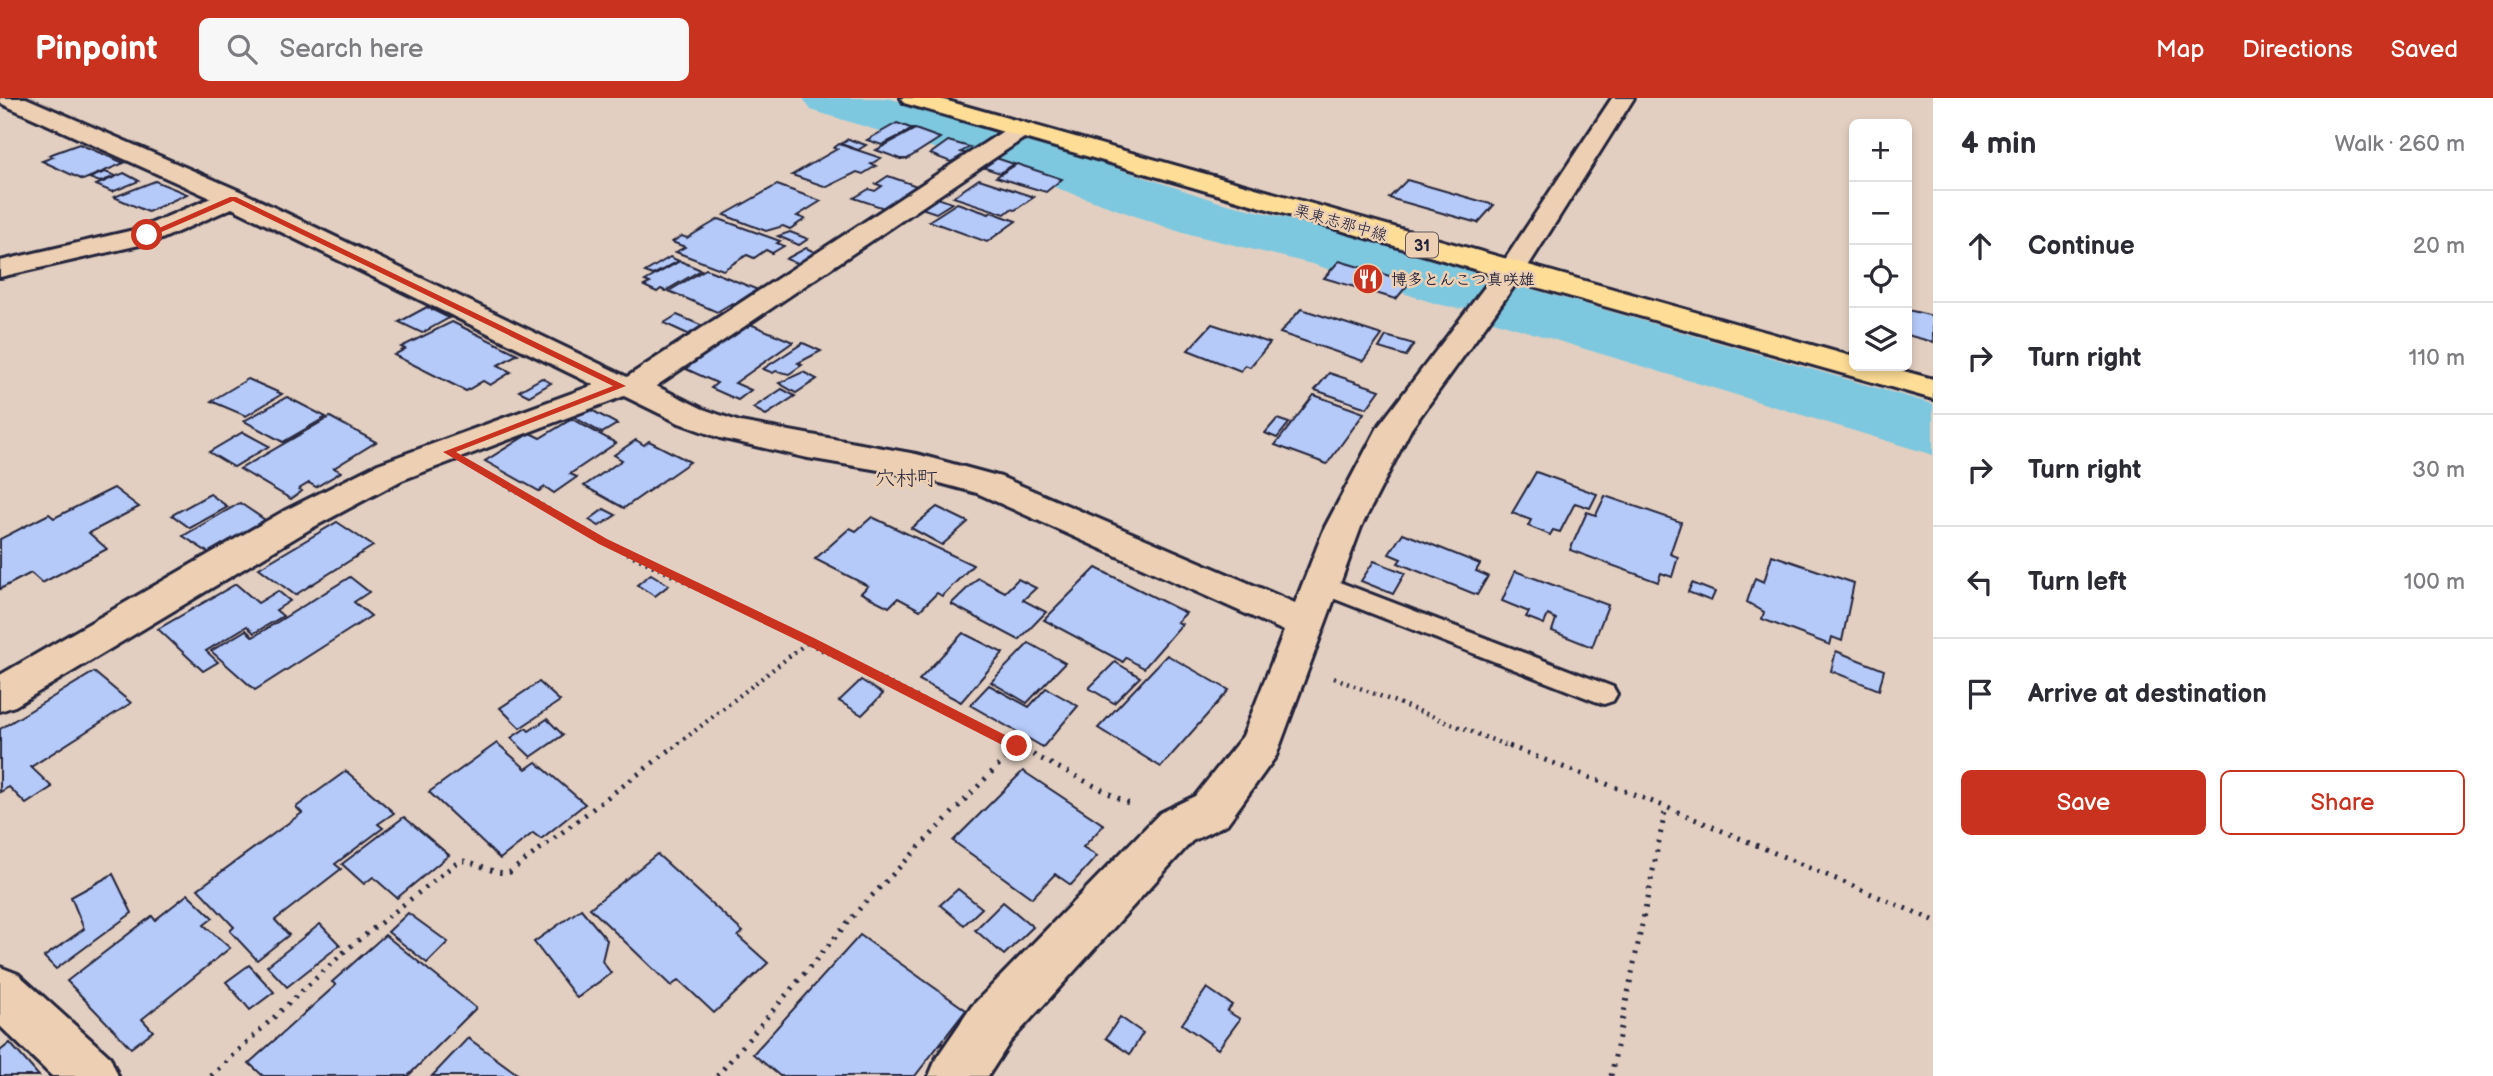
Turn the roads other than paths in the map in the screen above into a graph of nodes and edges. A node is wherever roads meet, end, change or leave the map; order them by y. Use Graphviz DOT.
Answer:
graph roads {
  1 [pos="7,98"];
  2 [pos="912,98"];
  3 [pos="1623,98"];
  4 [pos="1022,129"];
  5 [pos="233,198"];
  6 [pos="0,269"];
  7 [pos="1511,271"];
  8 [pos="627,386"];
  9 [pos="1933,389"];
  10 [pos="1321,584"];
  11 [pos="1299,643"];
  12 [pos="1604,694"];
  13 [pos="0,695"];
  14 [pos="0,991"];
  15 [pos="91,1076"];
  16 [pos="956,1076"];
  1 -- 5 [label="street"];
  2 -- 4 [label="main road, 栗東志那中線 / 31"];
  3 -- 7 [label="street"];
  4 -- 7 [label="main road, 栗東志那中線 / 31"];
  4 -- 8 [label="street"];
  5 -- 6 [label="street"];
  5 -- 8 [label="street"];
  7 -- 9 [label="main road, 栗東志那中線 / 31"];
  7 -- 10 [label="street"];
  8 -- 11 [label="street"];
  8 -- 13 [label="street"];
  10 -- 11 [label="street"];
  10 -- 12 [label="lane"];
  11 -- 16 [label="street"];
  14 -- 15 [label="street"];
}
